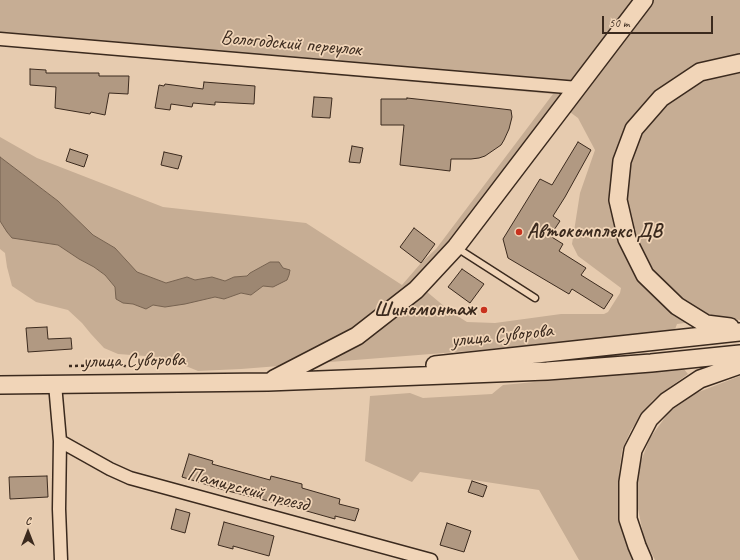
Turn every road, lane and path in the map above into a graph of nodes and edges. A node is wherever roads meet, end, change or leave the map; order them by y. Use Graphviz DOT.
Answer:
graph roads {
  1 [pos="644,0"];
  2 [pos="0,39"];
  3 [pos="740,63"];
  4 [pos="578,88"];
  5 [pos="456,247"];
  6 [pos="535,298"];
  7 [pos="740,328"];
  8 [pos="740,332"];
  9 [pos="740,354"];
  10 [pos="740,365"];
  11 [pos="268,382"];
  12 [pos="55,384"];
  13 [pos="0,385"];
  14 [pos="60,441"];
  15 [pos="61,560"];
  16 [pos="431,560"];
  17 [pos="643,560"];
  1 -- 4 [label="main road"];
  2 -- 4 [label="street, Вологодский переулок"];
  3 -- 7 [label="main road"];
  4 -- 5 [label="main road"];
  5 -- 6 [label="lane"];
  5 -- 11 [label="main road"];
  8 -- 11 [label="main road, улица Суворова"];
  9 -- 11 [label="main road, улица Суворова"];
  10 -- 17 [label="main road"];
  11 -- 12 [label="main road, улица Суворова"];
  12 -- 13 [label="main road, улица Суворова"];
  12 -- 14 [label="street"];
  14 -- 15 [label="street"];
  14 -- 16 [label="street, Памирский проезд"];
}
